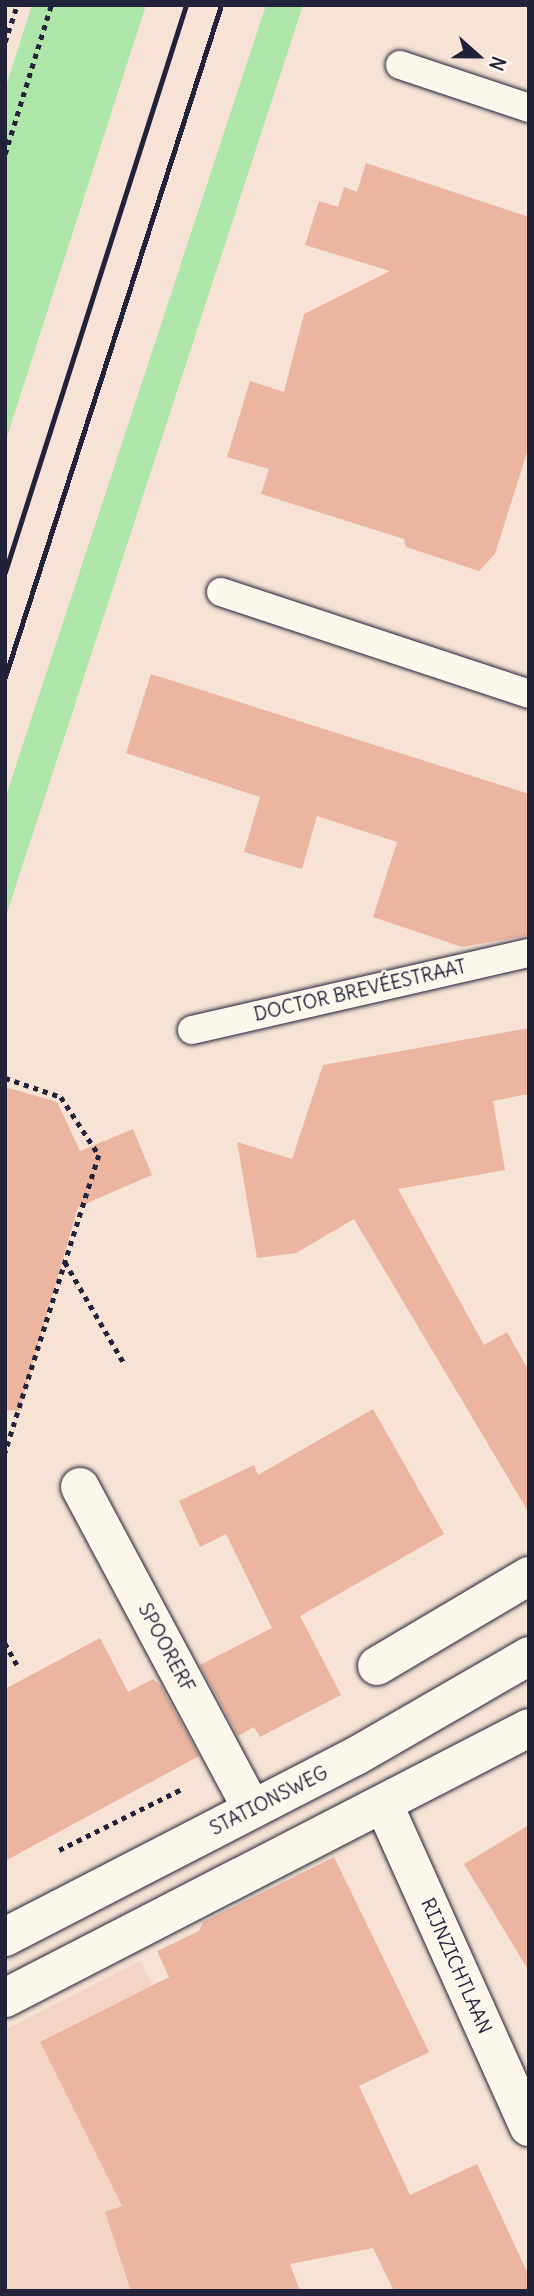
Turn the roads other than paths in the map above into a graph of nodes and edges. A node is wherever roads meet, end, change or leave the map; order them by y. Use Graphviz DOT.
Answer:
graph roads {
  1 [pos="400,65"];
  2 [pos="529,107"];
  3 [pos="220,592"];
  4 [pos="529,694"];
  5 [pos="529,953"];
  6 [pos="192,1030"];
  7 [pos="80,1487"];
  8 [pos="529,1576"];
  9 [pos="529,1656"];
  10 [pos="377,1665"];
  11 [pos="529,1728"];
  12 [pos="384,1805"];
  13 [pos="251,1809"];
  14 [pos="5,1937"];
  15 [pos="5,1998"];
  16 [pos="529,2127"];
  1 -- 2 [label="lane"];
  3 -- 4 [label="lane"];
  5 -- 6 [label="lane, DOCTOR BREVÉESTRAAT"];
  7 -- 13 [label="street, SPOORERF"];
  8 -- 10 [label="street"];
  9 -- 13 [label="street, STATIONSWEG"];
  11 -- 12 [label="street"];
  12 -- 15 [label="street"];
  12 -- 16 [label="street, RIJNZICHTLAAN"];
  13 -- 14 [label="street, STATIONSWEG"];
}
